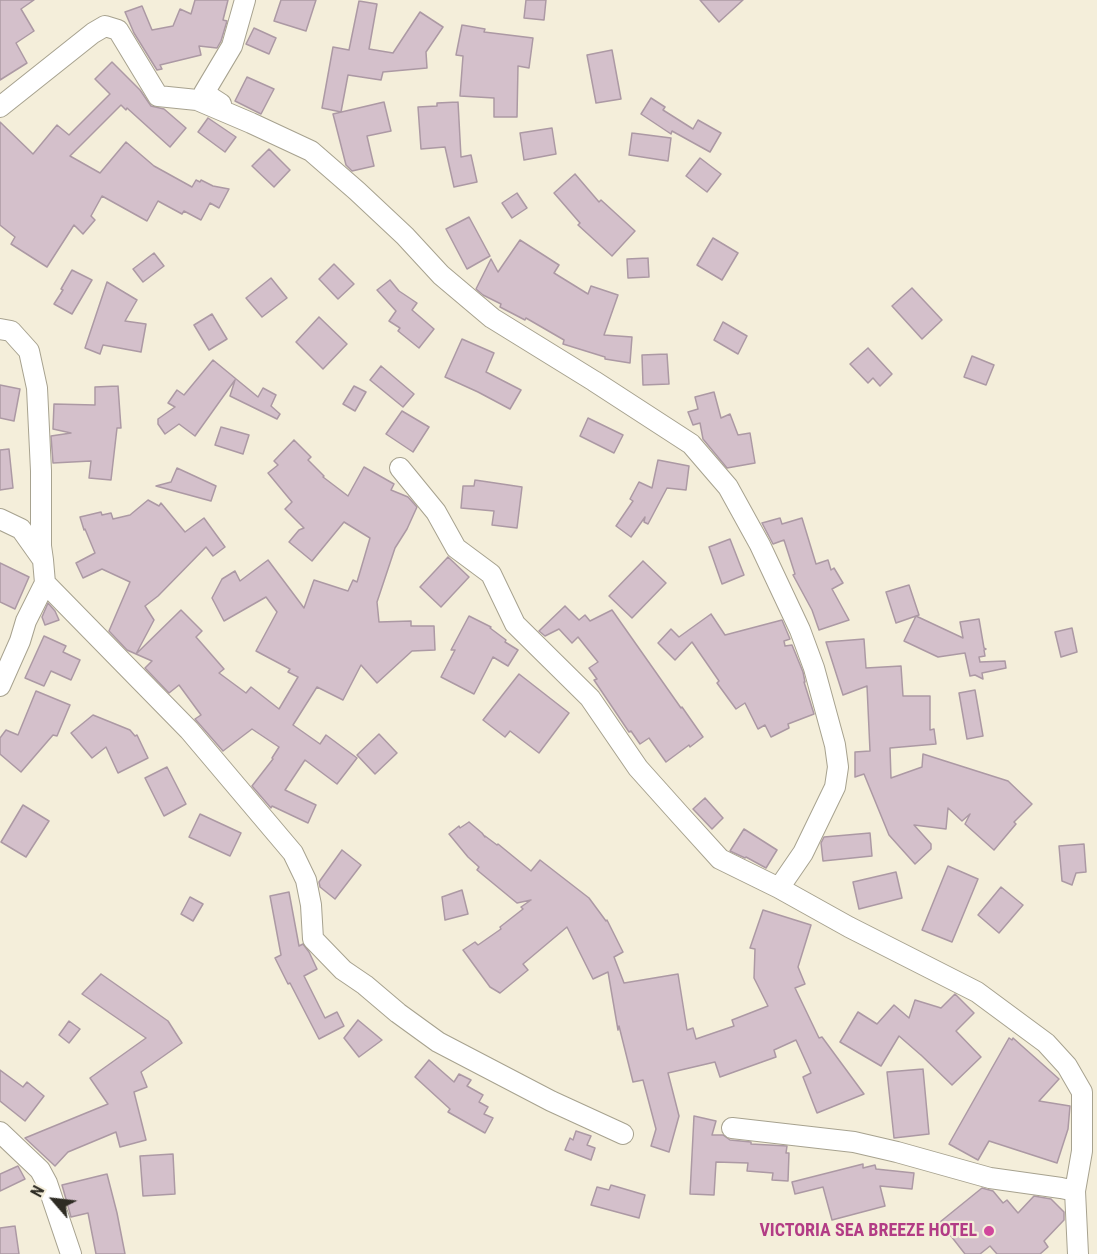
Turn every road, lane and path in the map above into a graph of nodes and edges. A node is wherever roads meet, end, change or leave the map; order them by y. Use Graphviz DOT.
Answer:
graph roads {
  1 [pos="245,0"];
  2 [pos="0,107"];
  3 [pos="251,123"];
  4 [pos="0,329"];
  5 [pos="400,468"];
  6 [pos="0,519"];
  7 [pos="43,560"];
  8 [pos="45,583"];
  9 [pos="0,686"];
  10 [pos="779,888"];
  11 [pos="732,1128"];
  12 [pos="623,1134"];
  13 [pos="2,1139"];
  14 [pos="1076,1191"];
  15 [pos="71,1254"];
  16 [pos="1078,1254"];
  1 -- 3 [label="street"];
  2 -- 3 [label="street"];
  3 -- 10 [label="street"];
  4 -- 7 [label="street"];
  5 -- 10 [label="street"];
  6 -- 7 [label="street"];
  7 -- 8 [label="street"];
  8 -- 9 [label="street"];
  8 -- 12 [label="street"];
  10 -- 14 [label="street"];
  11 -- 14 [label="street"];
  13 -- 15 [label="street"];
  14 -- 16 [label="street"];
}
